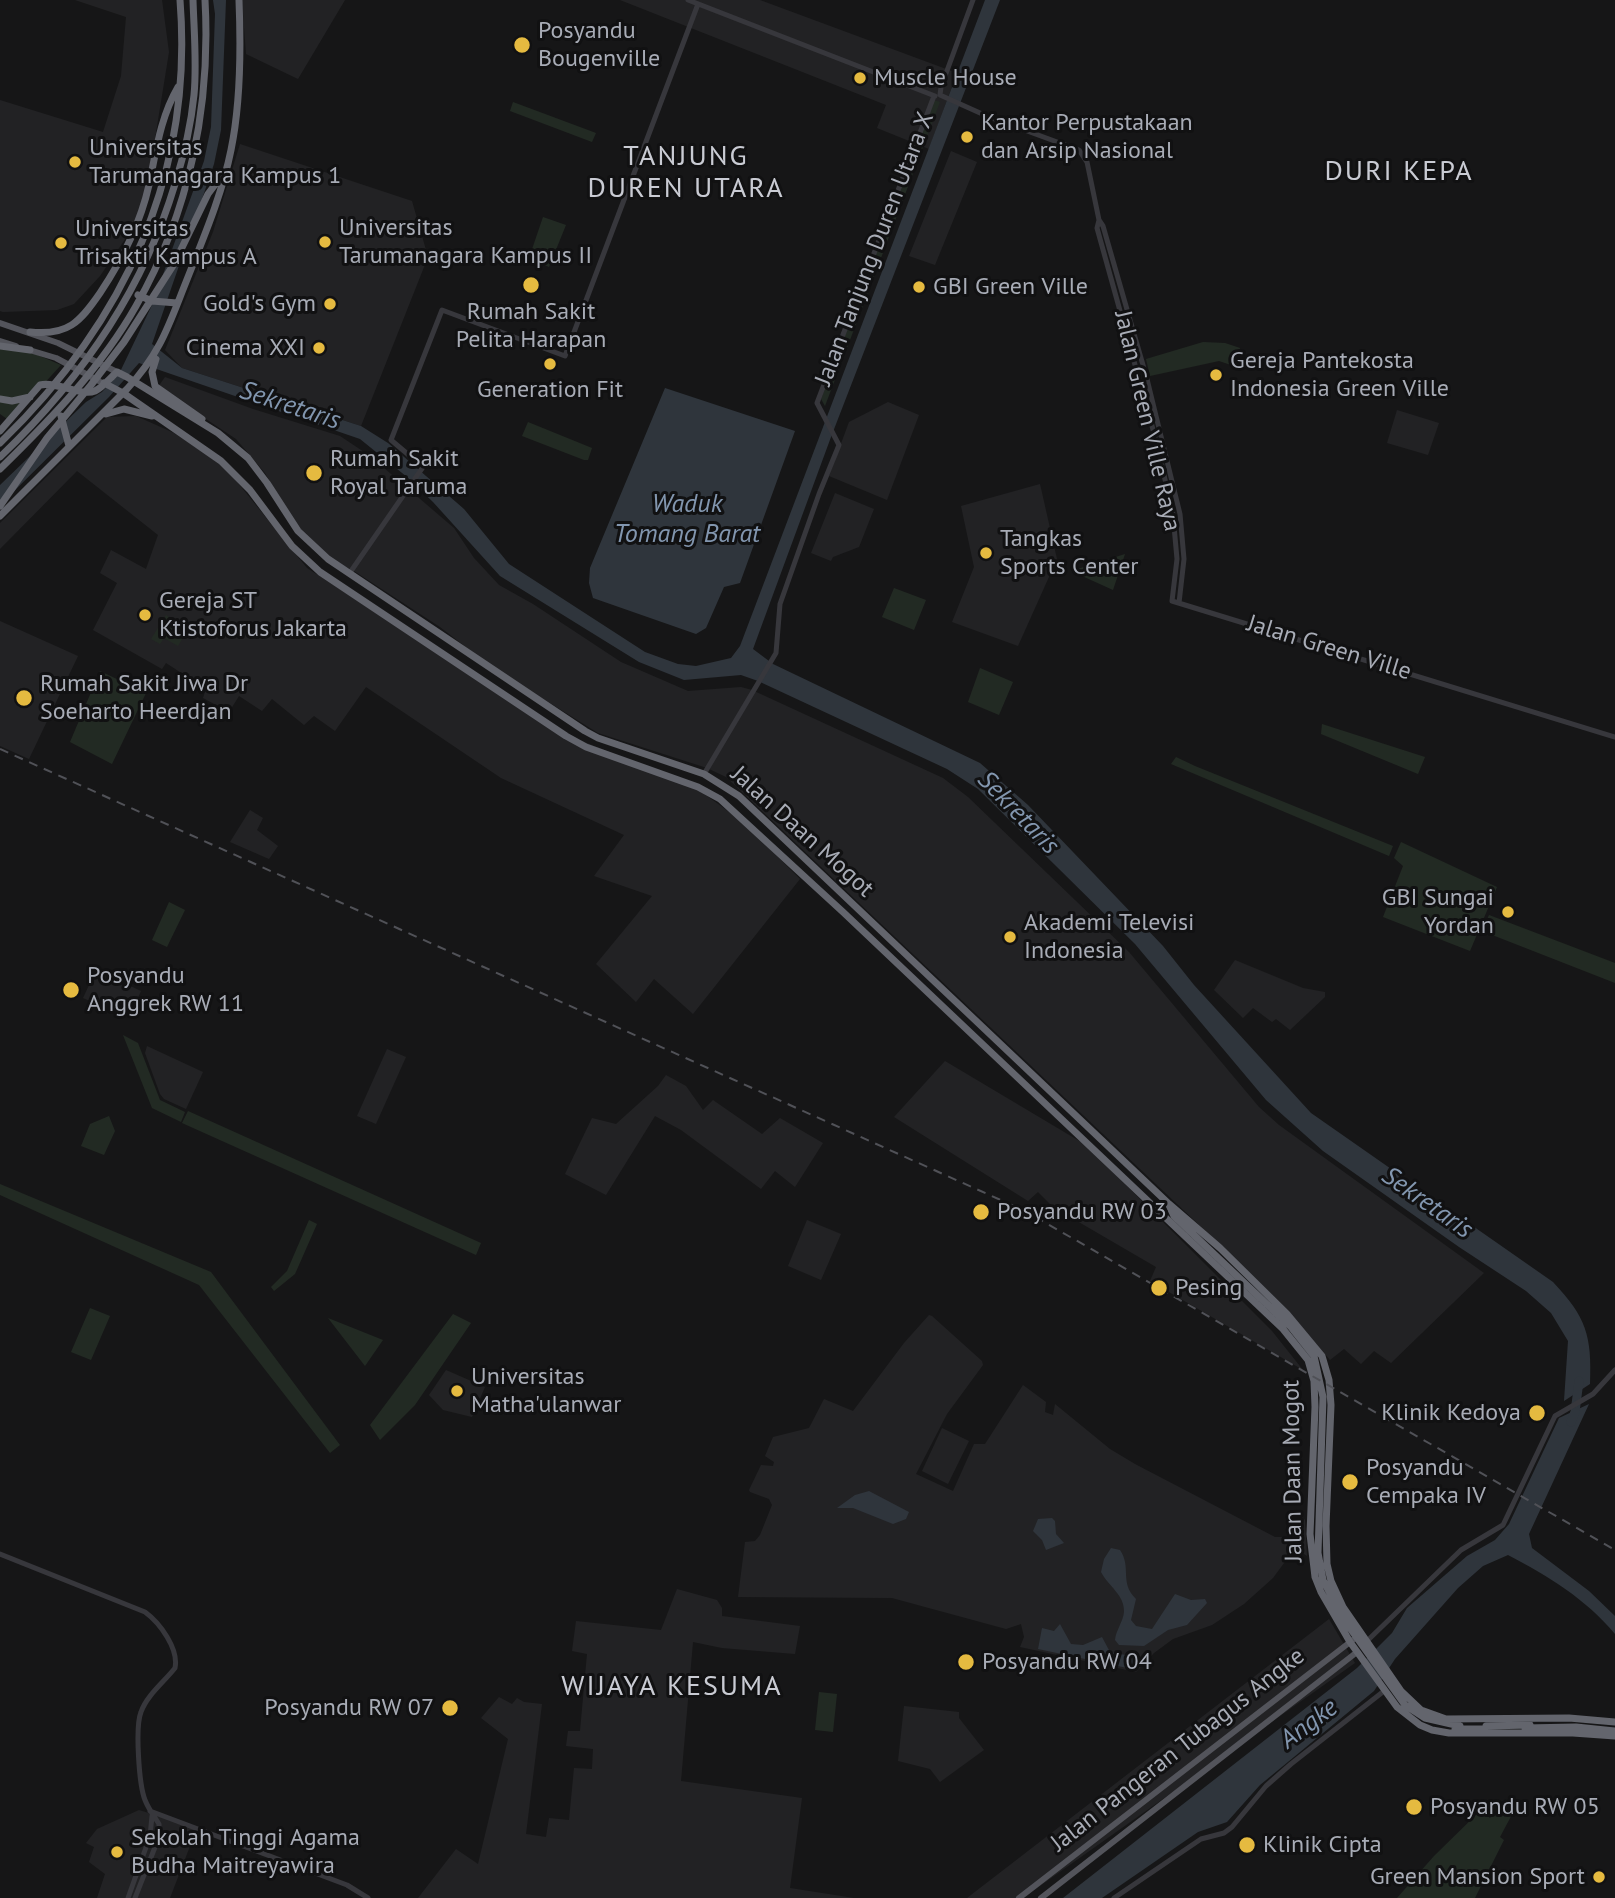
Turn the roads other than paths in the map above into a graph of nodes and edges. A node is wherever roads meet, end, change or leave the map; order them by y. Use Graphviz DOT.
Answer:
graph roads {
  1 [pos="180,0"];
  2 [pos="193,0"];
  3 [pos="205,0"];
  4 [pos="239,0"];
  5 [pos="688,0"];
  6 [pos="973,0"];
  7 [pos="698,4"];
  8 [pos="180,83"];
  9 [pos="941,87"];
  10 [pos="932,95"];
  11 [pos="942,98"];
  12 [pos="226,171"];
  13 [pos="1099,220"];
  14 [pos="116,270"];
  15 [pos="177,303"];
  16 [pos="0,323"];
  17 [pos="30,332"];
  18 [pos="0,343"];
  19 [pos="30,350"];
  20 [pos="70,364"];
  21 [pos="149,368"];
  22 [pos="124,376"];
  23 [pos="105,384"];
  24 [pos="120,391"];
  25 [pos="0,399"];
  26 [pos="24,404"];
  27 [pos="0,417"];
  28 [pos="97,418"];
  29 [pos="159,418"];
  30 [pos="7,425"];
  31 [pos="0,432"];
  32 [pos="218,433"];
  33 [pos="0,443"];
  34 [pos="68,443"];
  35 [pos="0,457"];
  36 [pos="0,469"];
  37 [pos="0,506"];
  38 [pos="0,516"];
  39 [pos="349,573"];
  40 [pos="1179,603"];
  41 [pos="444,637"];
  42 [pos="461,648"];
  43 [pos="436,649"];
  44 [pos="453,660"];
  45 [pos="1615,737"];
  46 [pos="704,774"];
  47 [pos="853,903"];
  48 [pos="861,910"];
  49 [pos="843,912"];
  50 [pos="851,920"];
  51 [pos="1169,1204"];
  52 [pos="1161,1213"];
  53 [pos="1188,1232"];
  54 [pos="1287,1314"];
  55 [pos="1276,1323"];
  56 [pos="1299,1327"];
  57 [pos="1287,1334"];
  58 [pos="1615,1370"];
  59 [pos="1313,1481"];
  60 [pos="1328,1482"];
  61 [pos="0,1554"];
  62 [pos="1361,1634"];
  63 [pos="1350,1642"];
  64 [pos="1368,1644"];
  65 [pos="1359,1655"];
  66 [pos="1383,1690"];
  67 [pos="1255,1715"];
  68 [pos="1615,1722"];
  69 [pos="1263,1726"];
  70 [pos="1615,1732"];
  71 [pos="151,1814"];
  72 [pos="1028,1889"];
  73 [pos="128,1898"];
  74 [pos="135,1898"];
  75 [pos="368,1898"];
  76 [pos="1019,1898"];
  77 [pos="1031,1898"];
  78 [pos="1041,1898"];
  79 [pos="1114,1898"];
  1 -- 8 [label="highway"];
  2 -- 35 [label="highway"];
  3 -- 36 [label="highway"];
  4 -- 12 [label="highway"];
  5 -- 7 [label="street"];
  6 -- 9 [label="street"];
  7 -- 10 [label="street"];
  7 -- 39 [label="street"];
  8 -- 14 [label="highway"];
  8 -- 20 [label="highway"];
  9 -- 10 [label="street"];
  9 -- 11 [label="street"];
  10 -- 11 [label="street"];
  10 -- 46 [label="street, Jalan Tanjung Duren Utara X"];
  11 -- 13 [label="street, Jalan Green Ville Raya"];
  12 -- 15 [label="highway"];
  12 -- 37 [label="highway"];
  13 -- 40 [label="street, Jalan Green Ville Raya"];
  13 -- 40 [label="street, Jalan Green Ville Raya"];
  14 -- 15 [label="highway"];
  14 -- 17 [label="highway"];
  15 -- 21 [label="highway"];
  16 -- 17 [label="main road"];
  17 -- 22 [label="main road"];
  18 -- 19 [label="highway"];
  19 -- 23 [label="main road"];
  20 -- 25 [label="highway"];
  20 -- 33 [label="highway"];
  21 -- 22 [label="highway"];
  21 -- 32 [label="highway"];
  22 -- 23 [label="highway"];
  22 -- 24 [label="highway"];
  22 -- 32 [label="highway, Jalan Daan Mogot"];
  23 -- 24 [label="highway, Jalan Daan Mogot"];
  23 -- 26 [label="highway"];
  24 -- 28 [label="highway"];
  24 -- 29 [label="highway, Jalan Daan Mogot"];
  26 -- 30 [label="highway"];
  26 -- 34 [label="highway"];
  27 -- 30 [label="street"];
  28 -- 29 [label="highway"];
  28 -- 34 [label="highway"];
  29 -- 43 [label="highway, Jalan Daan Mogot"];
  30 -- 31 [label="highway"];
  32 -- 39 [label="highway, Jalan Daan Mogot"];
  34 -- 38 [label="highway"];
  39 -- 41 [label="highway, Jalan Daan Mogot"];
  40 -- 45 [label="street, Jalan Green Ville"];
  41 -- 42 [label="highway, Jalan Daan Mogot"];
  41 -- 43 [label="highway"];
  42 -- 44 [label="highway"];
  42 -- 46 [label="highway, Jalan Daan Mogot"];
  43 -- 44 [label="highway, Jalan Daan Mogot"];
  44 -- 49 [label="highway, Jalan Daan Mogot"];
  46 -- 47 [label="highway, Jalan Daan Mogot"];
  47 -- 48 [label="highway, Jalan Daan Mogot"];
  47 -- 49 [label="highway"];
  48 -- 50 [label="highway"];
  48 -- 51 [label="highway, Jalan Daan Mogot"];
  49 -- 50 [label="highway, Jalan Daan Mogot"];
  50 -- 52 [label="highway, Jalan Daan Mogot"];
  51 -- 53 [label="highway, Jalan Daan Mogot"];
  51 -- 54 [label="highway, Jalan Daan Mogot"];
  52 -- 53 [label="highway, Jalan Daan Mogot"];
  52 -- 55 [label="highway, Jalan Daan Mogot"];
  53 -- 70 [label="highway, Jalan Daan Mogot"];
  54 -- 55 [label="highway"];
  54 -- 56 [label="highway, Jalan Daan Mogot"];
  55 -- 57 [label="highway, Jalan Daan Mogot"];
  56 -- 57 [label="highway"];
  56 -- 60 [label="highway, Jalan Daan Mogot"];
  57 -- 59 [label="highway, Jalan Daan Mogot"];
  58 -- 64 [label="street"];
  59 -- 60 [label="highway"];
  59 -- 63 [label="highway, Jalan Daan Mogot"];
  60 -- 62 [label="highway, Jalan Daan Mogot"];
  61 -- 71 [label="street"];
  62 -- 63 [label="main road, Jalan Pangeran Tubagus Angke"];
  62 -- 64 [label="highway, Jalan Daan Mogot"];
  63 -- 65 [label="highway, Jalan Daan Mogot"];
  63 -- 67 [label="main road, Jalan Pangeran Tubagus Angke"];
  64 -- 68 [label="highway, Jalan Daan Mogot"];
  65 -- 66 [label="highway, Jalan Daan Mogot"];
  65 -- 69 [label="main road, Jalan Pangeran Tubagus Angke"];
  66 -- 70 [label="highway, Jalan Daan Mogot"];
  66 -- 79 [label="street"];
  67 -- 69 [label="main road"];
  67 -- 72 [label="main road, Jalan Pangeran Tubagus Angke"];
  69 -- 78 [label="main road, Jalan Pangeran Tubagus Angke"];
  71 -- 73 [label="street"];
  71 -- 74 [label="street"];
  71 -- 75 [label="street"];
  72 -- 76 [label="main road, Jalan Pangeran Tubagus Angke"];
  72 -- 77 [label="main road"];
}
